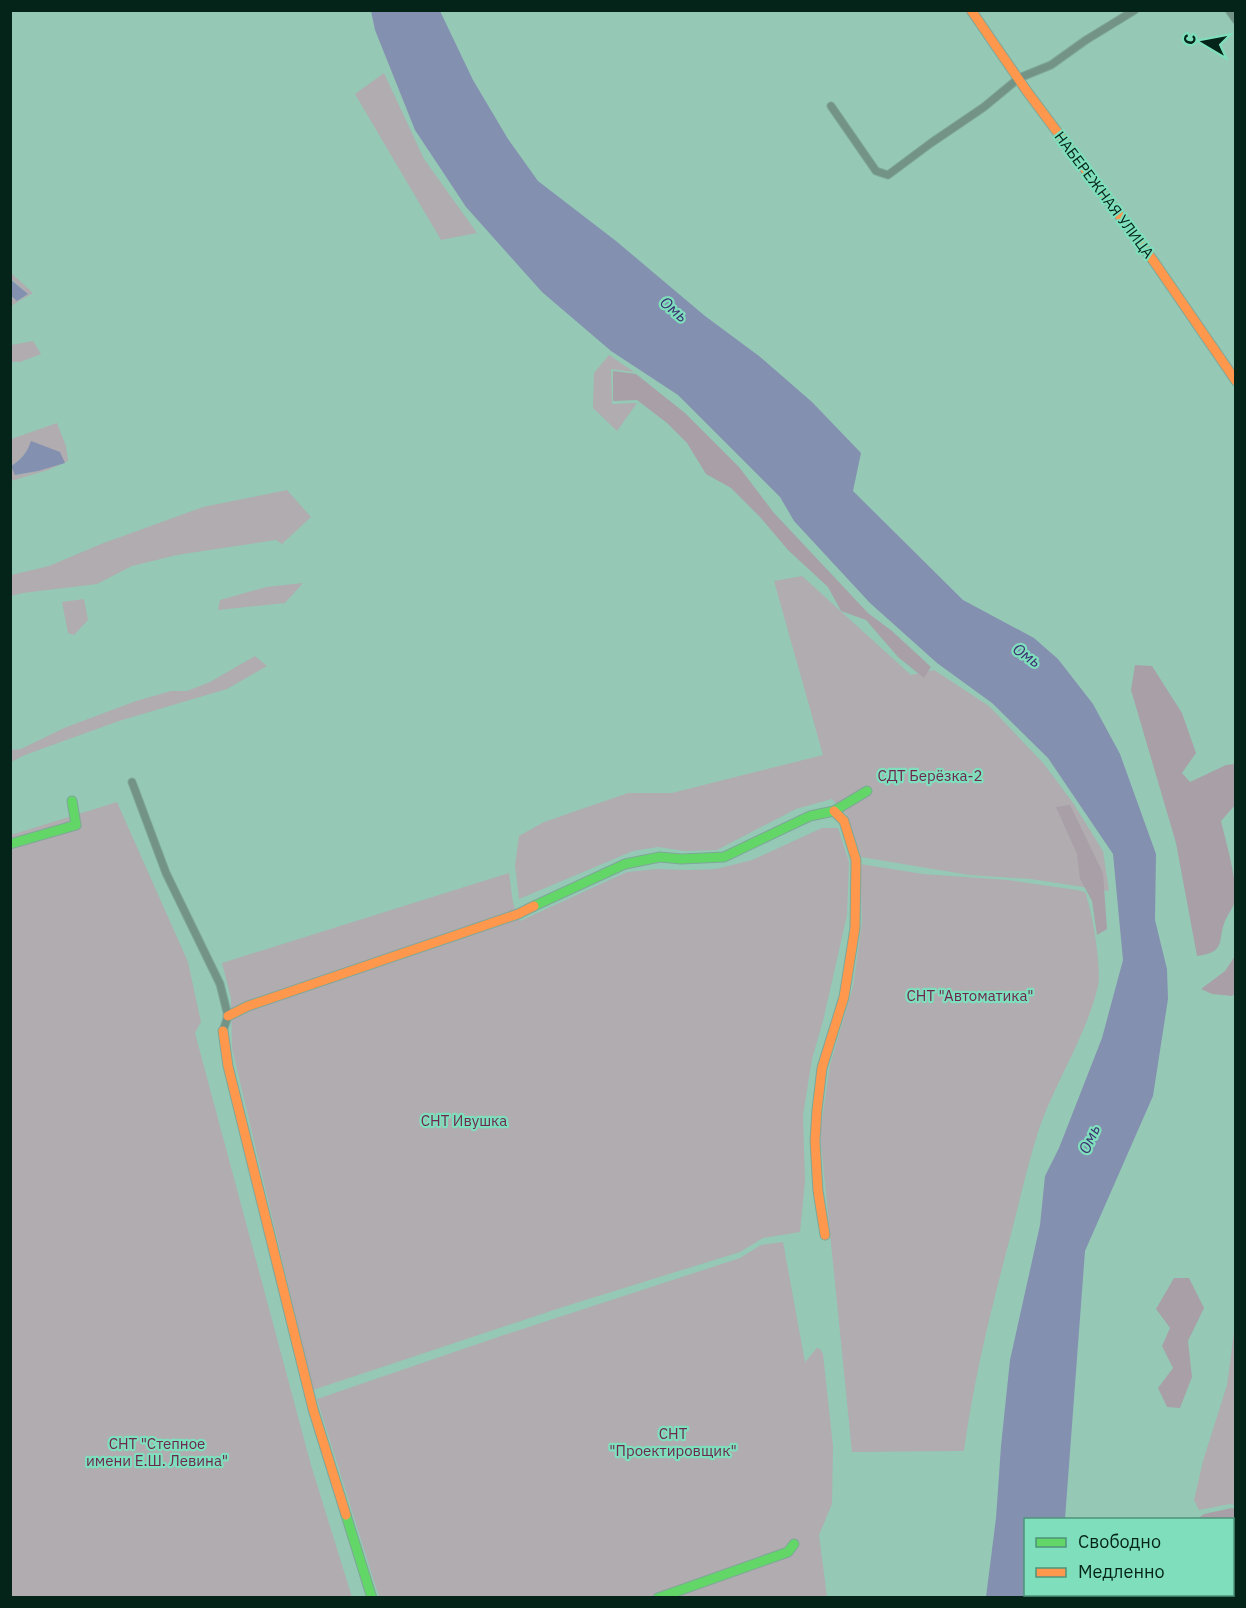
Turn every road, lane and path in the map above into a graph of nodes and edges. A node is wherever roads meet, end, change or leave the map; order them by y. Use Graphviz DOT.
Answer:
graph roads {
  1 [pos="971,10"];
  2 [pos="1135,10"];
  3 [pos="1229,10"];
  4 [pos="1236,20"];
  5 [pos="1019,78"];
  6 [pos="831,106"];
  7 [pos="1236,381"];
  8 [pos="132,782"];
  9 [pos="867,791"];
  10 [pos="72,801"];
  11 [pos="834,811"];
  12 [pos="10,844"];
  13 [pos="228,1016"];
  14 [pos="223,1030"];
  15 [pos="825,1235"];
  16 [pos="794,1544"];
  17 [pos="372,1598"];
  18 [pos="658,1598"];
  1 -- 5 [label="street, НАБЕРЕЖНАЯ УЛИЦА"];
  2 -- 5 [label="street"];
  3 -- 4 [label="street"];
  5 -- 6 [label="street"];
  5 -- 7 [label="street, НАБЕРЕЖНАЯ УЛИЦА"];
  8 -- 13 [label="street"];
  9 -- 11 [label="street"];
  10 -- 12 [label="street"];
  11 -- 13 [label="street"];
  11 -- 15 [label="street"];
  13 -- 14 [label="street"];
  14 -- 17 [label="street"];
  16 -- 18 [label="street"];
}
